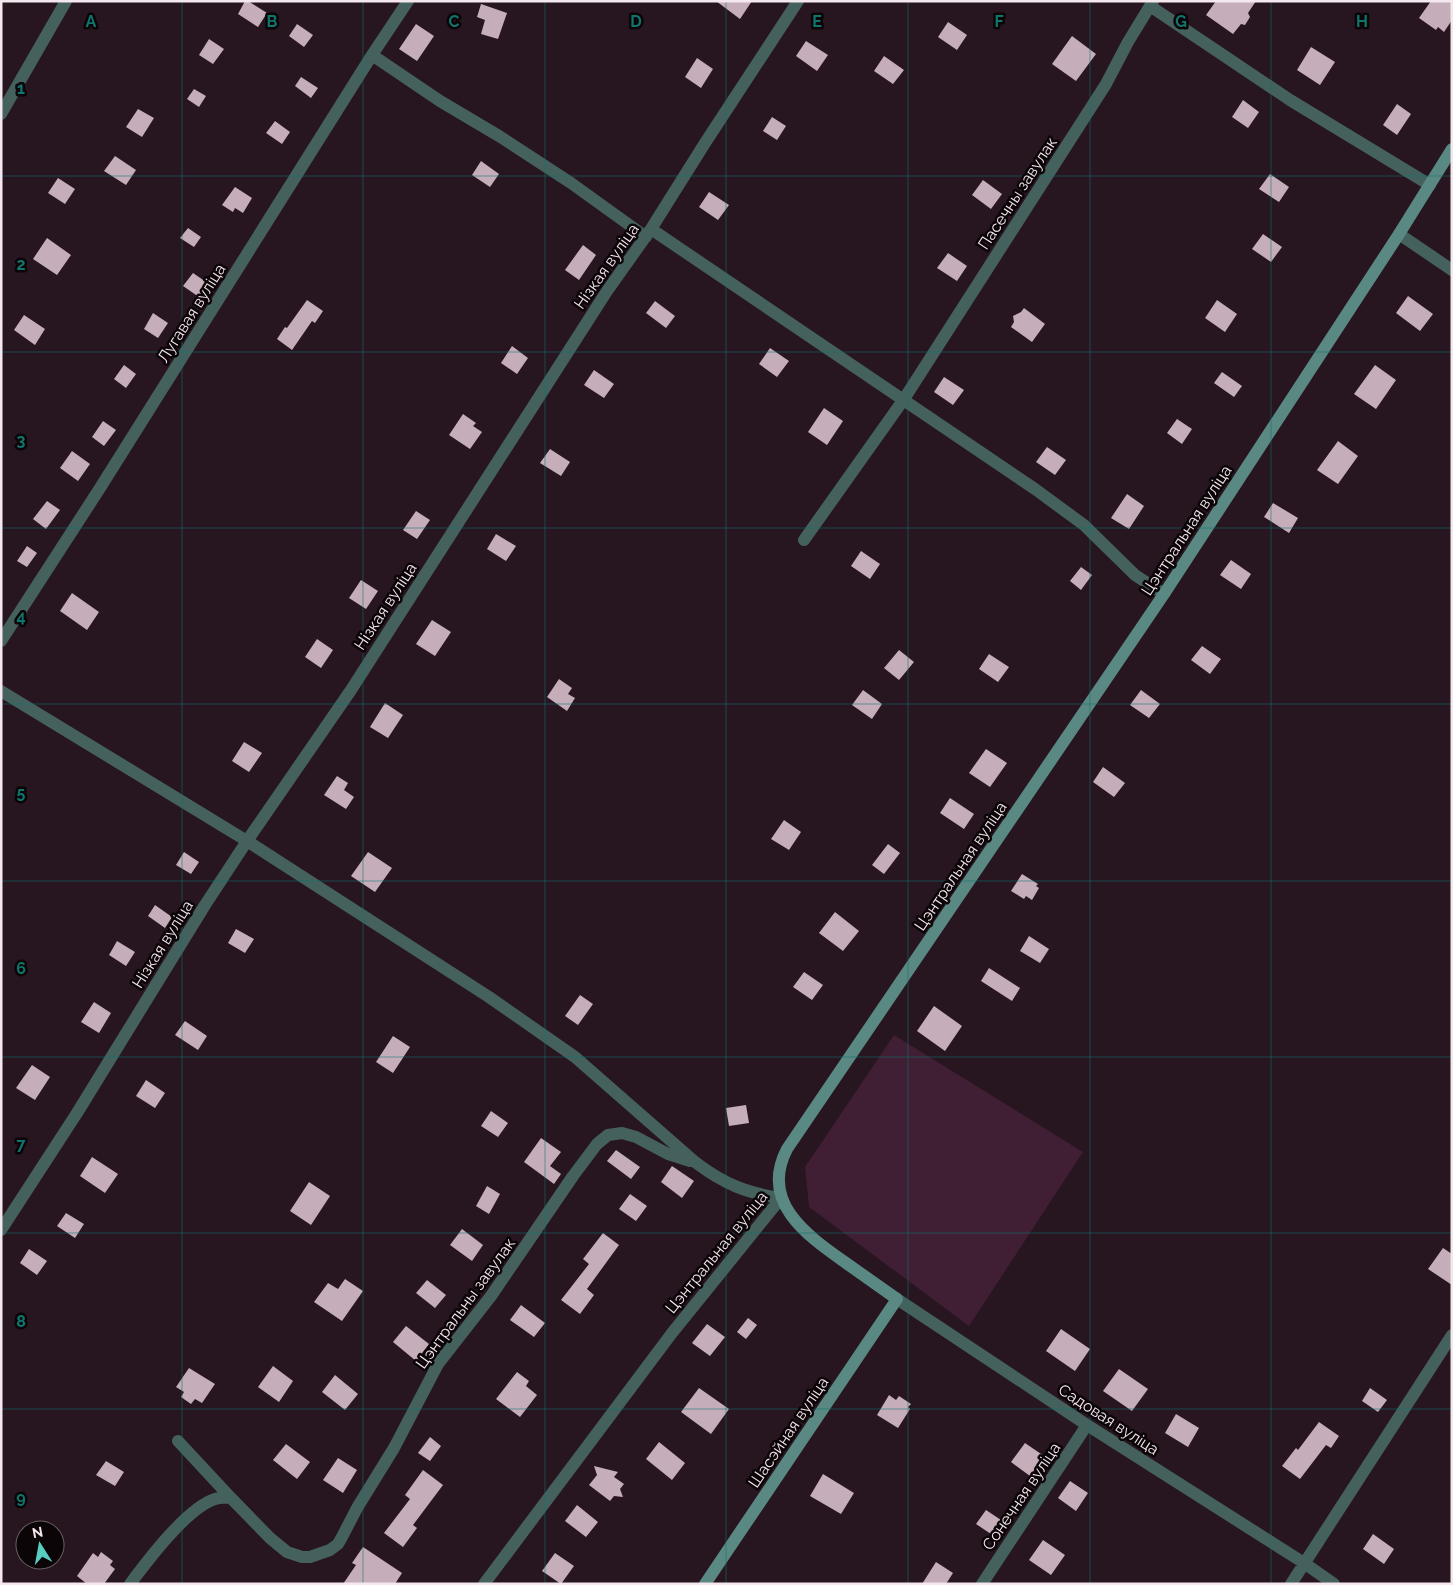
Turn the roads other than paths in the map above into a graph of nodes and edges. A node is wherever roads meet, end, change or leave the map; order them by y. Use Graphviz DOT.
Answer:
graph roads {
  1 [pos="66,1"];
  2 [pos="408,1"];
  3 [pos="798,1"];
  4 [pos="1152,4"];
  5 [pos="372,56"];
  6 [pos="1,114"];
  7 [pos="1452,149"];
  8 [pos="1430,184"];
  9 [pos="648,233"];
  10 [pos="1398,234"];
  11 [pos="1452,270"];
  12 [pos="904,399"];
  13 [pos="804,540"];
  14 [pos="1164,594"];
  15 [pos="1,641"];
  16 [pos="1,691"];
  17 [pos="247,842"];
  18 [pos="695,1162"];
  19 [pos="781,1198"];
  20 [pos="1,1230"];
  21 [pos="897,1299"];
  22 [pos="1452,1334"];
  23 [pos="1087,1426"];
  24 [pos="178,1441"];
  25 [pos="231,1498"];
  26 [pos="1304,1564"];
  27 [pos="130,1584"];
  28 [pos="484,1584"];
  29 [pos="706,1584"];
  30 [pos="982,1584"];
  31 [pos="1291,1584"];
  32 [pos="1334,1584"];
  1 -- 6 [label="street"];
  2 -- 5 [label="street, Лугавая вуліца"];
  3 -- 9 [label="street, Нізкая вуліца"];
  4 -- 8 [label="street"];
  4 -- 12 [label="street, Пасечны завулак"];
  5 -- 9 [label="street"];
  5 -- 15 [label="street, Лугавая вуліца"];
  7 -- 8 [label="main road, Цэнтральная вуліца"];
  8 -- 10 [label="main road, Цэнтральная вуліца"];
  9 -- 12 [label="street"];
  9 -- 17 [label="street, Нізкая вуліца"];
  10 -- 11 [label="street"];
  10 -- 14 [label="main road, Цэнтральная вуліца"];
  12 -- 13 [label="street, Пасечны завулак"];
  12 -- 14 [label="street"];
  14 -- 19 [label="main road, Цэнтральная вуліца"];
  16 -- 17 [label="street"];
  17 -- 18 [label="street"];
  17 -- 20 [label="street, Нізкая вуліца"];
  18 -- 19 [label="street"];
  18 -- 25 [label="street, Цэнтральны завулак"];
  19 -- 21 [label="main road"];
  19 -- 28 [label="street, Цэнтральная вуліца"];
  21 -- 23 [label="street, Садовая вуліца"];
  21 -- 29 [label="main road, Шасэйная вуліца"];
  22 -- 26 [label="street"];
  23 -- 26 [label="street, Садовая вуліца"];
  23 -- 30 [label="street, Сонечная вуліца"];
  24 -- 25 [label="street"];
  25 -- 27 [label="street"];
  26 -- 31 [label="street"];
  26 -- 32 [label="street, Садовая вуліца"];
}
